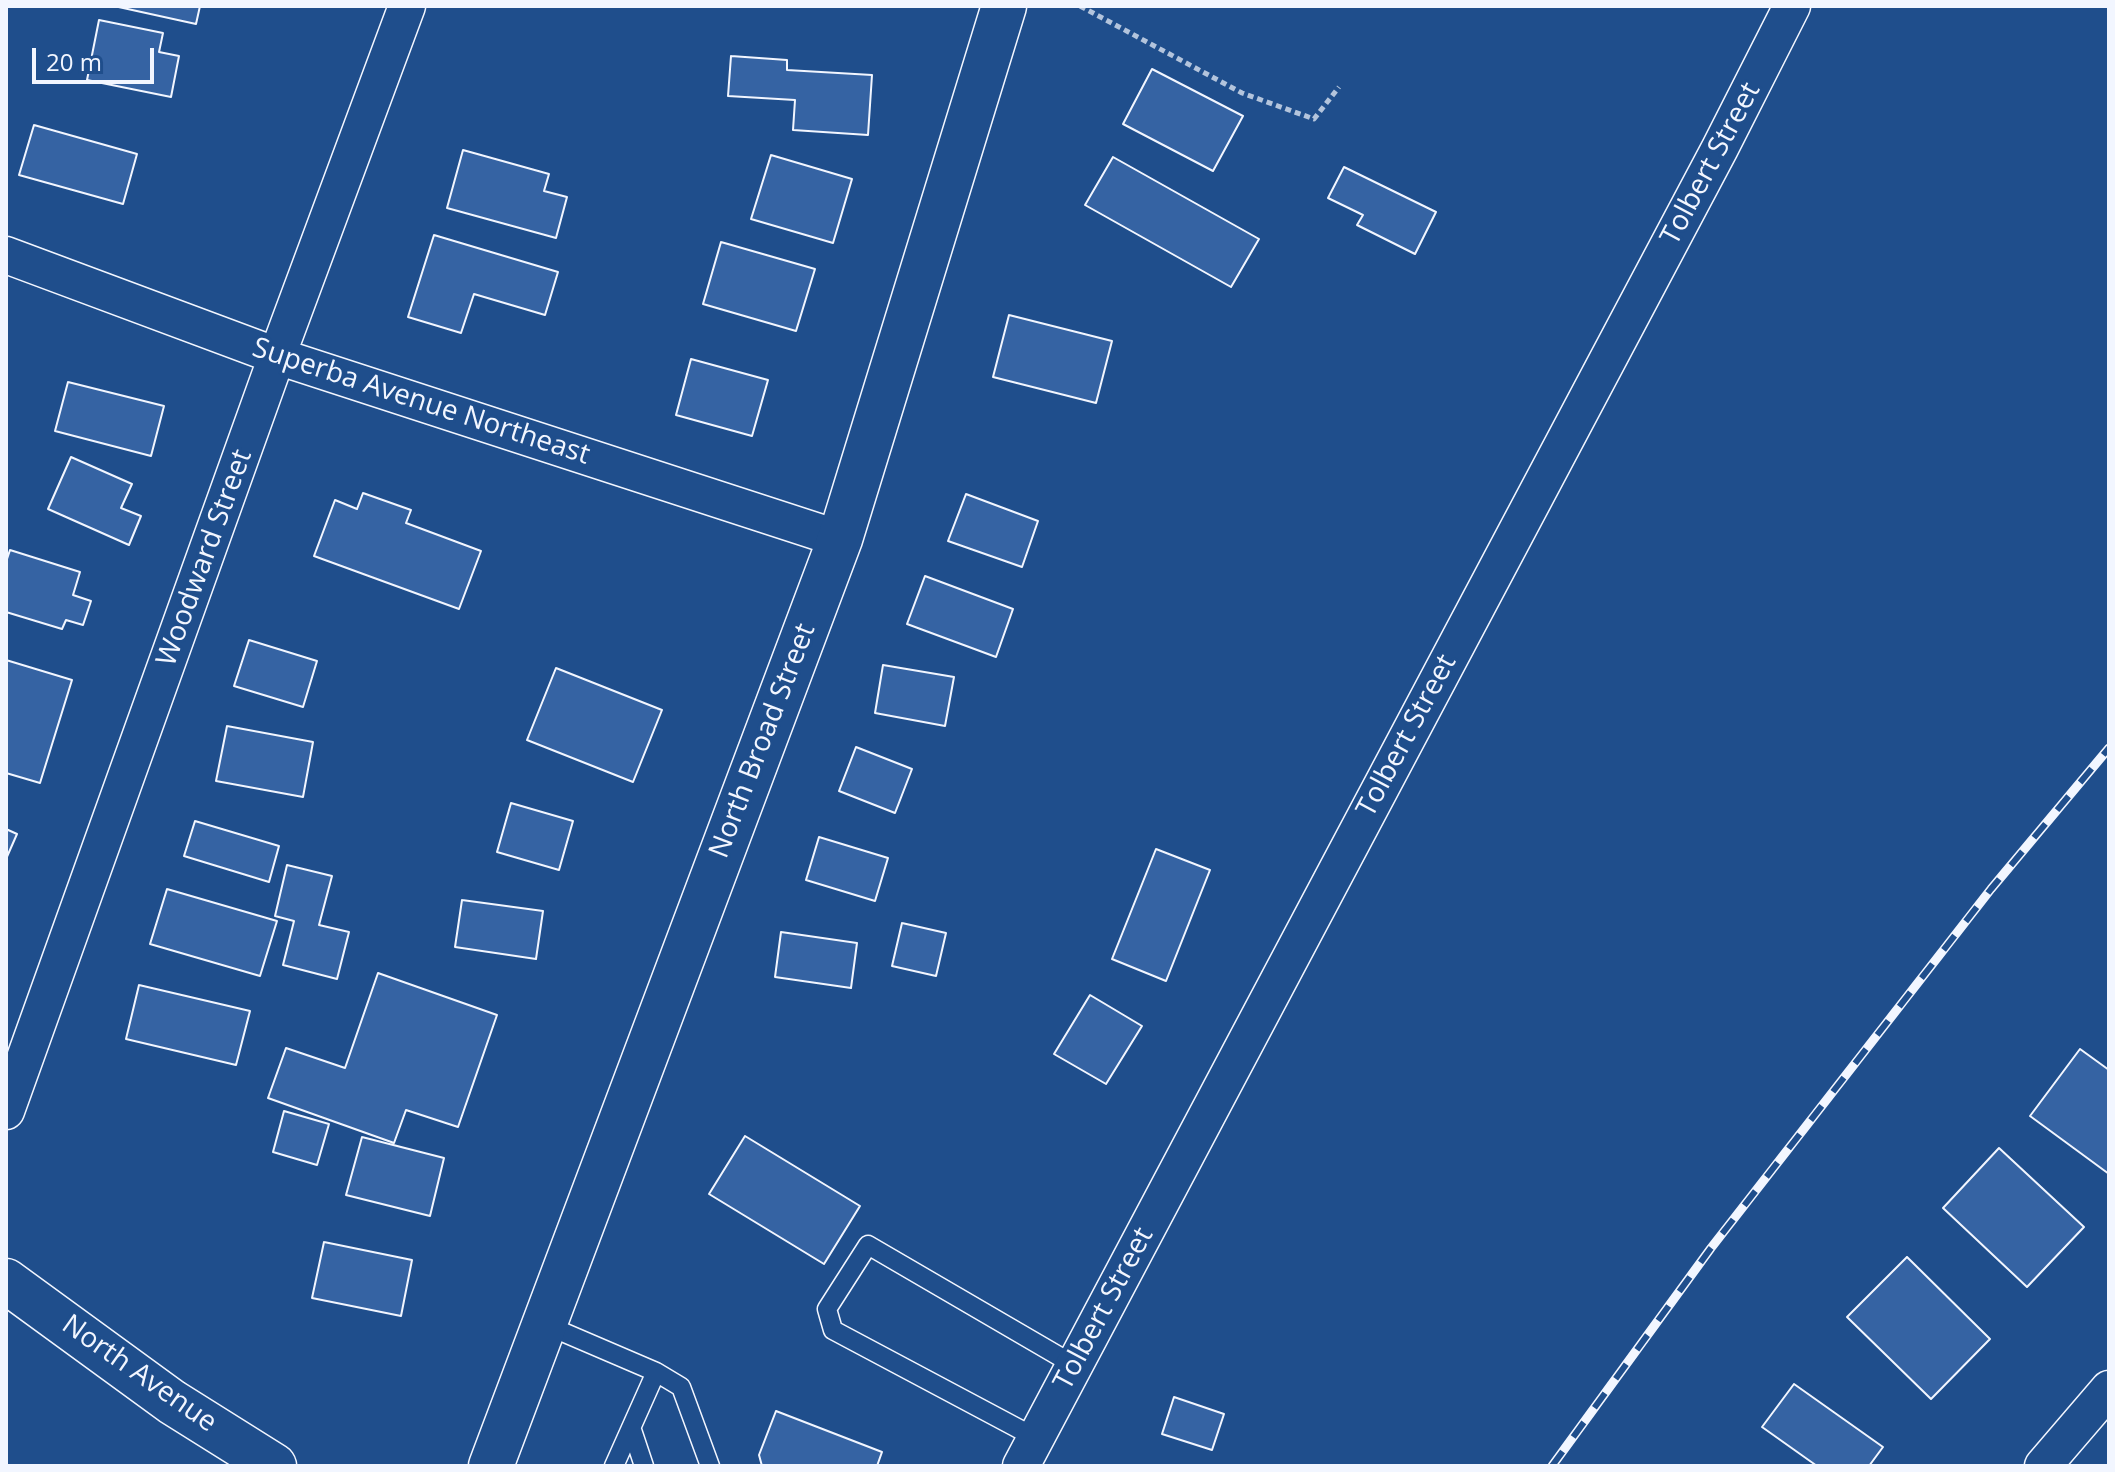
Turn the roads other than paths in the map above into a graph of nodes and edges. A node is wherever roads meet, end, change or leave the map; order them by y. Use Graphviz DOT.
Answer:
graph roads {
  1 [pos="407,6"];
  2 [pos="1004,6"];
  3 [pos="1792,6"];
  4 [pos="6,255"];
  5 [pos="277,356"];
  6 [pos="840,539"];
  7 [pos="6,1111"];
  8 [pos="6,1281"];
  9 [pos="544,1324"];
  10 [pos="1074,1365"];
  11 [pos="656,1372"];
  12 [pos="2109,1389"];
  13 [pos="632,1430"];
  14 [pos="1028,1452"];
  15 [pos="274,1466"];
  16 [pos="491,1466"];
  17 [pos="614,1466"];
  18 [pos="644,1466"];
  19 [pos="710,1466"];
  20 [pos="2043,1466"];
  1 -- 5 [label="street, Woodward Street"];
  2 -- 6 [label="main road, North Broad Street"];
  3 -- 10 [label="street, Tolbert Street"];
  4 -- 5 [label="street, Superba Avenue Northeast"];
  5 -- 6 [label="street, Superba Avenue Northeast"];
  5 -- 7 [label="street, Woodward Street"];
  6 -- 9 [label="main road, North Broad Street"];
  8 -- 15 [label="main road, North Avenue"];
  9 -- 11 [label="lane"];
  9 -- 16 [label="main road, North Broad Street"];
  10 -- 14 [label="street, Tolbert Street"];
  10 -- 14 [label="lane"];
  11 -- 13 [label="lane"];
  11 -- 19 [label="lane"];
  12 -- 20 [label="street"];
  13 -- 17 [label="lane"];
  13 -- 18 [label="lane"];
}
